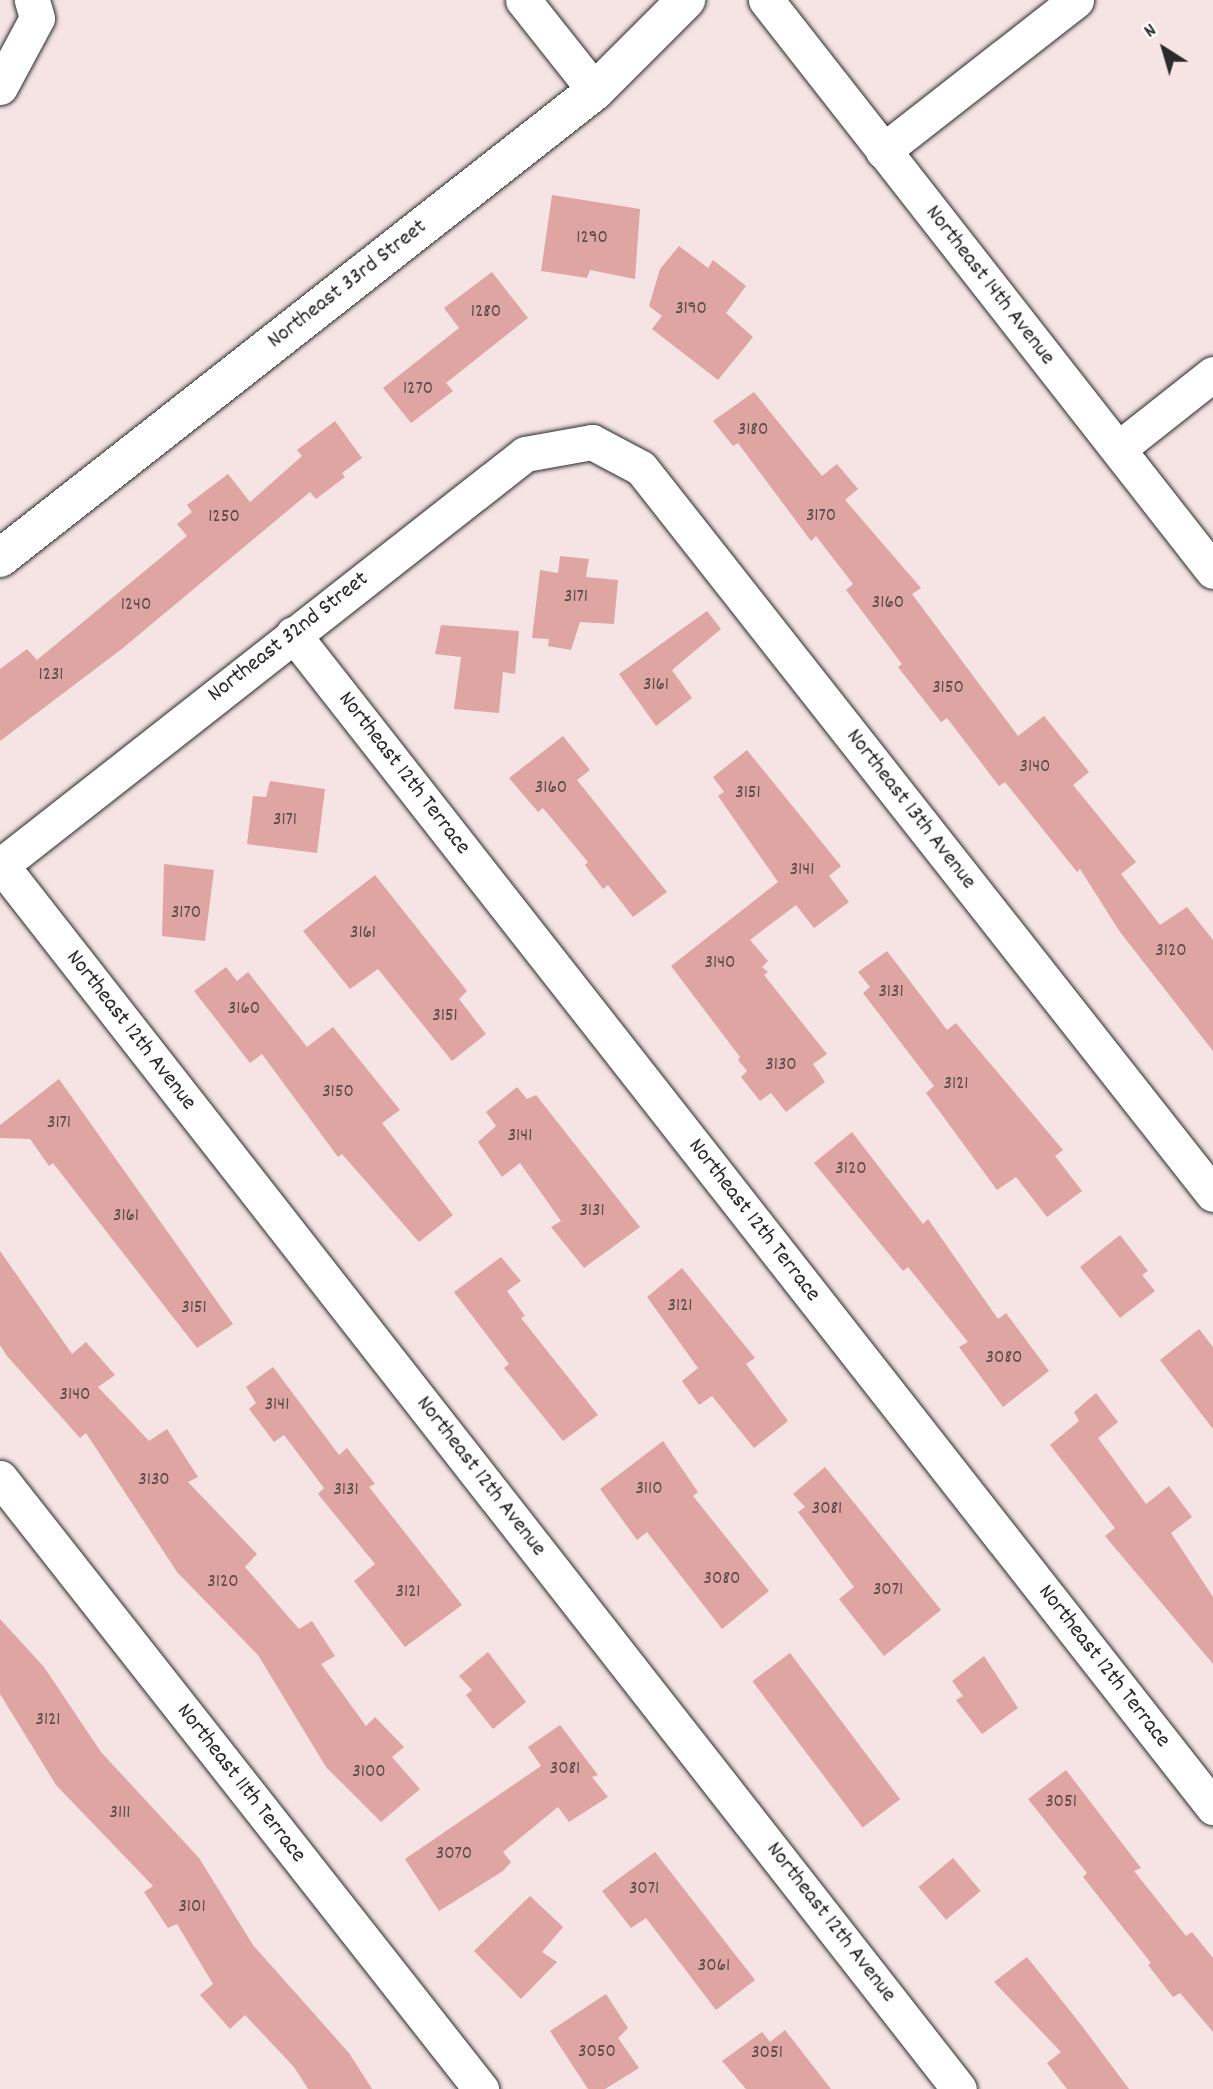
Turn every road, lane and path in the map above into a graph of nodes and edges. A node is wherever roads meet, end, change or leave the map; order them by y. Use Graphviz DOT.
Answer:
graph roads {
  1 [pos="523,0"];
  2 [pos="686,0"];
  3 [pos="766,0"];
  4 [pos="1076,0"];
  5 [pos="34,9"];
  6 [pos="0,87"];
  7 [pos="595,91"];
  8 [pos="883,151"];
  9 [pos="1213,374"];
  10 [pos="592,442"];
  11 [pos="1118,449"];
  12 [pos="0,558"];
  13 [pos="1213,571"];
  14 [pos="293,634"];
  15 [pos="0,865"];
  16 [pos="1213,1194"];
  17 [pos="0,1478"];
  18 [pos="1213,1807"];
  19 [pos="481,2089"];
  20 [pos="960,2089"];
  1 -- 7 [label="street"];
  2 -- 7 [label="street, Northeast 33rd Street"];
  3 -- 8 [label="street, Northeast 14th Avenue"];
  4 -- 8 [label="street"];
  5 -- 6 [label="street"];
  7 -- 12 [label="street, Northeast 33rd Street"];
  8 -- 11 [label="street, Northeast 14th Avenue"];
  9 -- 11 [label="street"];
  10 -- 14 [label="street, Northeast 32nd Street"];
  10 -- 16 [label="street, Northeast 13th Avenue"];
  11 -- 13 [label="street, Northeast 14th Avenue"];
  14 -- 15 [label="street, Northeast 32nd Street"];
  14 -- 18 [label="street, Northeast 12th Terrace"];
  15 -- 20 [label="street, Northeast 12th Avenue"];
  17 -- 19 [label="street, Northeast 11th Terrace"];
}
